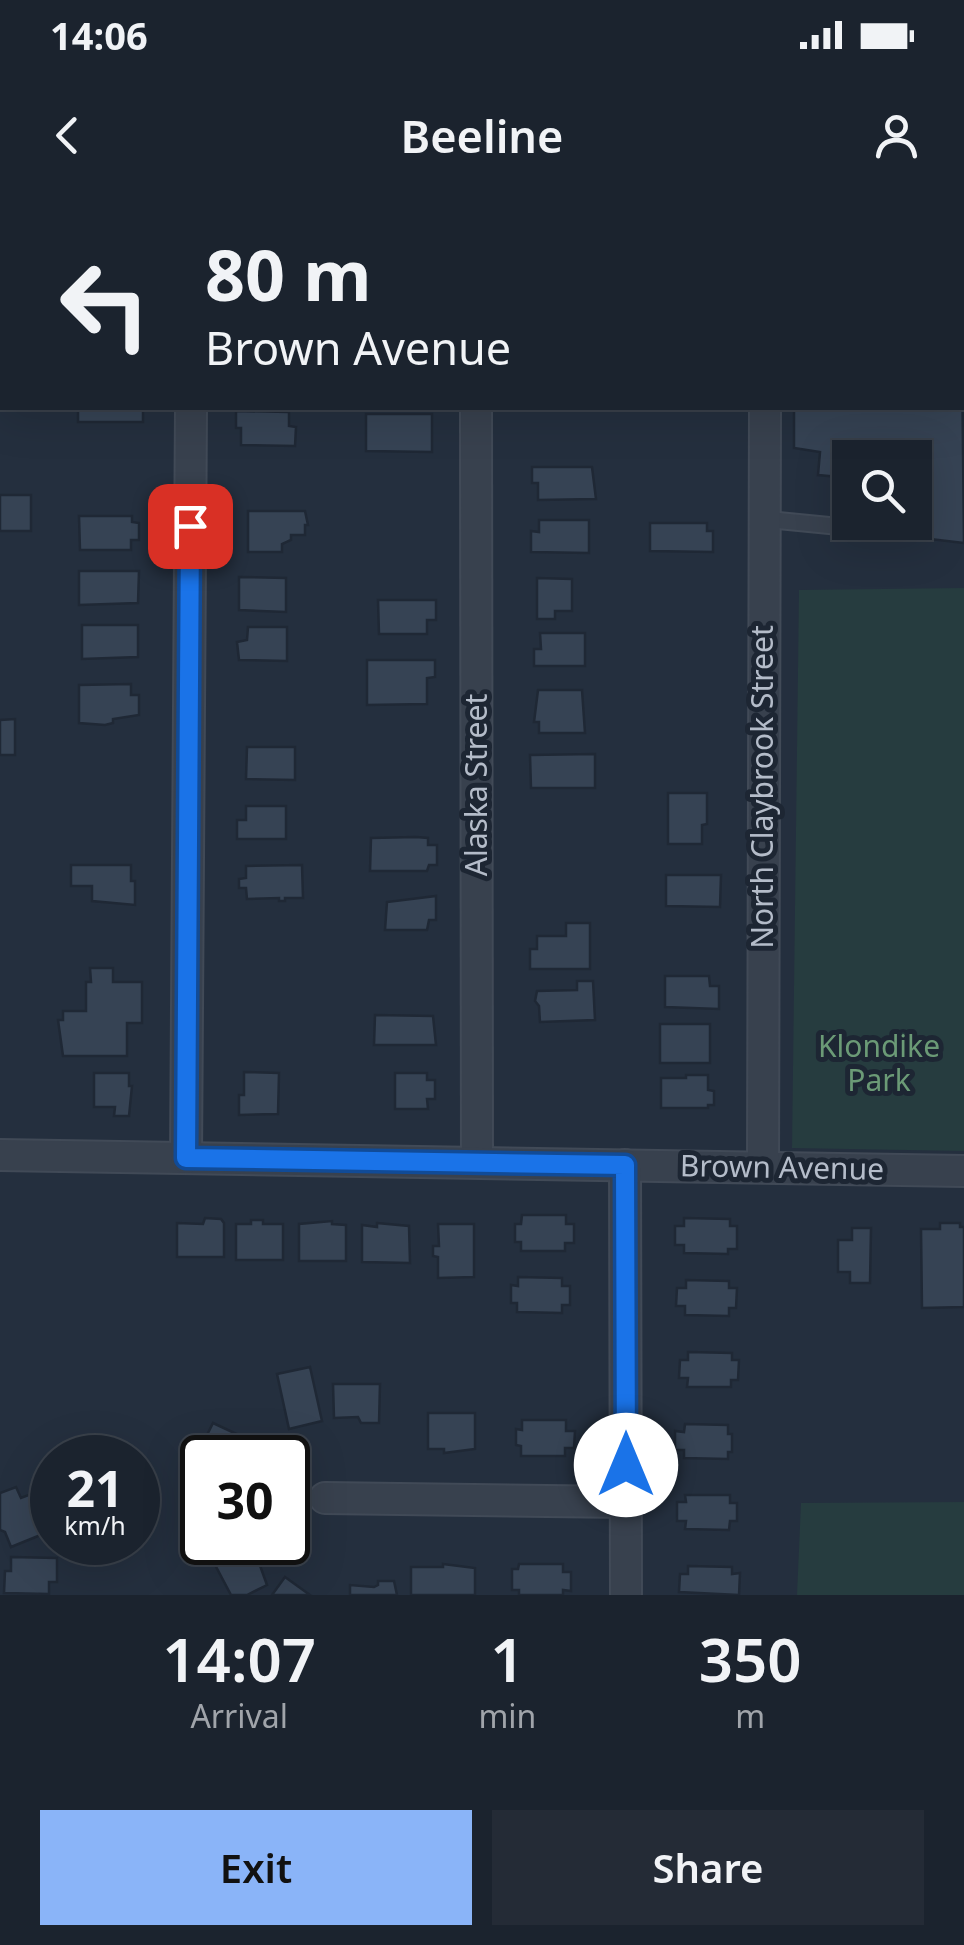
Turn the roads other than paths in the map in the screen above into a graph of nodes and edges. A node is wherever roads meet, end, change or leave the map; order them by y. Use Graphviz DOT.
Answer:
graph roads {
  1 [pos="191,410"];
  2 [pos="476,410"];
  3 [pos="765,410"];
  4 [pos="763,519"];
  5 [pos="832,526"];
  6 [pos="0,1155"];
  7 [pos="186,1158"];
  8 [pos="477,1162"];
  9 [pos="625,1165"];
  10 [pos="764,1168"];
  11 [pos="964,1171"];
  12 [pos="325,1498"];
  13 [pos="626,1502"];
  14 [pos="626,1595"];
  1 -- 7 [label="street"];
  2 -- 8 [label="street, Alaska Street"];
  3 -- 4 [label="street, North Claybrook Street"];
  4 -- 5 [label="lane"];
  4 -- 10 [label="street, North Claybrook Street"];
  6 -- 7 [label="street, Brown Avenue"];
  7 -- 8 [label="street, Brown Avenue"];
  8 -- 9 [label="street, Brown Avenue"];
  9 -- 10 [label="street, Brown Avenue"];
  9 -- 13 [label="street"];
  10 -- 11 [label="street, Brown Avenue"];
  12 -- 13 [label="street"];
  13 -- 14 [label="street"];
}
